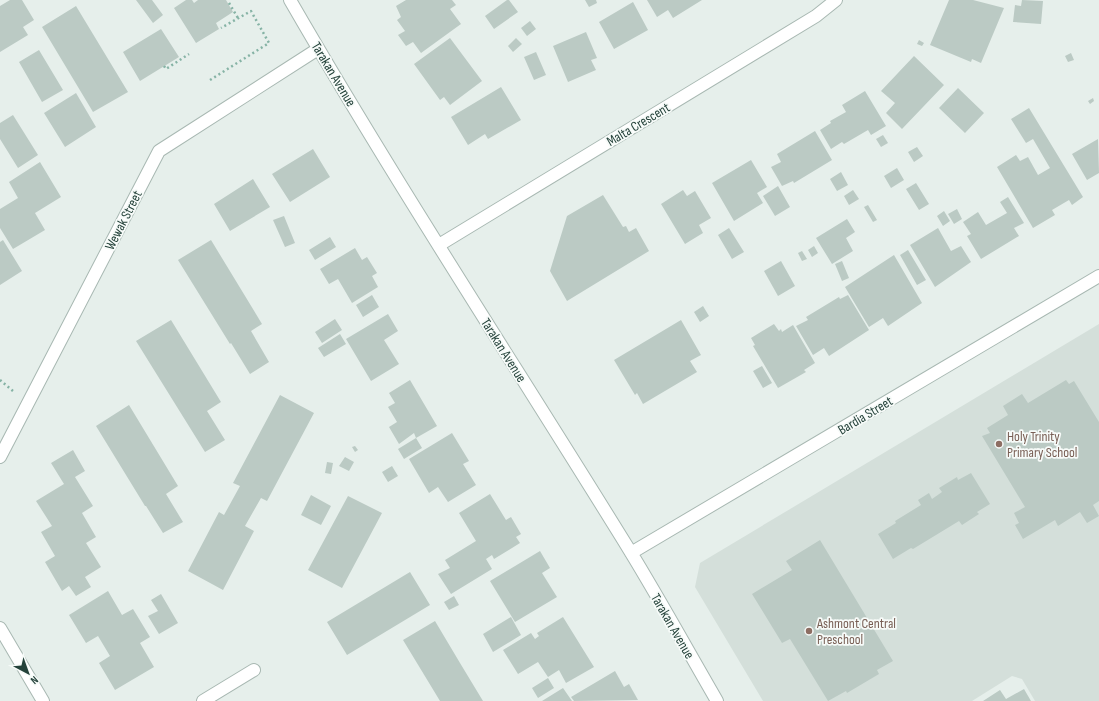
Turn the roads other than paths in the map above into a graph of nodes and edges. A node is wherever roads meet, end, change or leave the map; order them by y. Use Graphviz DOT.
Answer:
graph roads {
  1 [pos="290,0"];
  2 [pos="836,0"];
  3 [pos="318,49"];
  4 [pos="439,245"];
  5 [pos="1099,276"];
  6 [pos="0,457"];
  7 [pos="631,554"];
  8 [pos="0,628"];
  9 [pos="254,670"];
  10 [pos="43,701"];
  11 [pos="203,701"];
  12 [pos="716,701"];
  1 -- 3 [label="street, Tarakan Avenue"];
  2 -- 4 [label="street, Malta Crescent"];
  3 -- 4 [label="street, Tarakan Avenue"];
  3 -- 6 [label="street, Wewak Street"];
  4 -- 7 [label="street, Tarakan Avenue"];
  5 -- 7 [label="street, Bardia Street"];
  7 -- 12 [label="street, Tarakan Avenue"];
  8 -- 10 [label="street"];
  9 -- 11 [label="street"];
}
